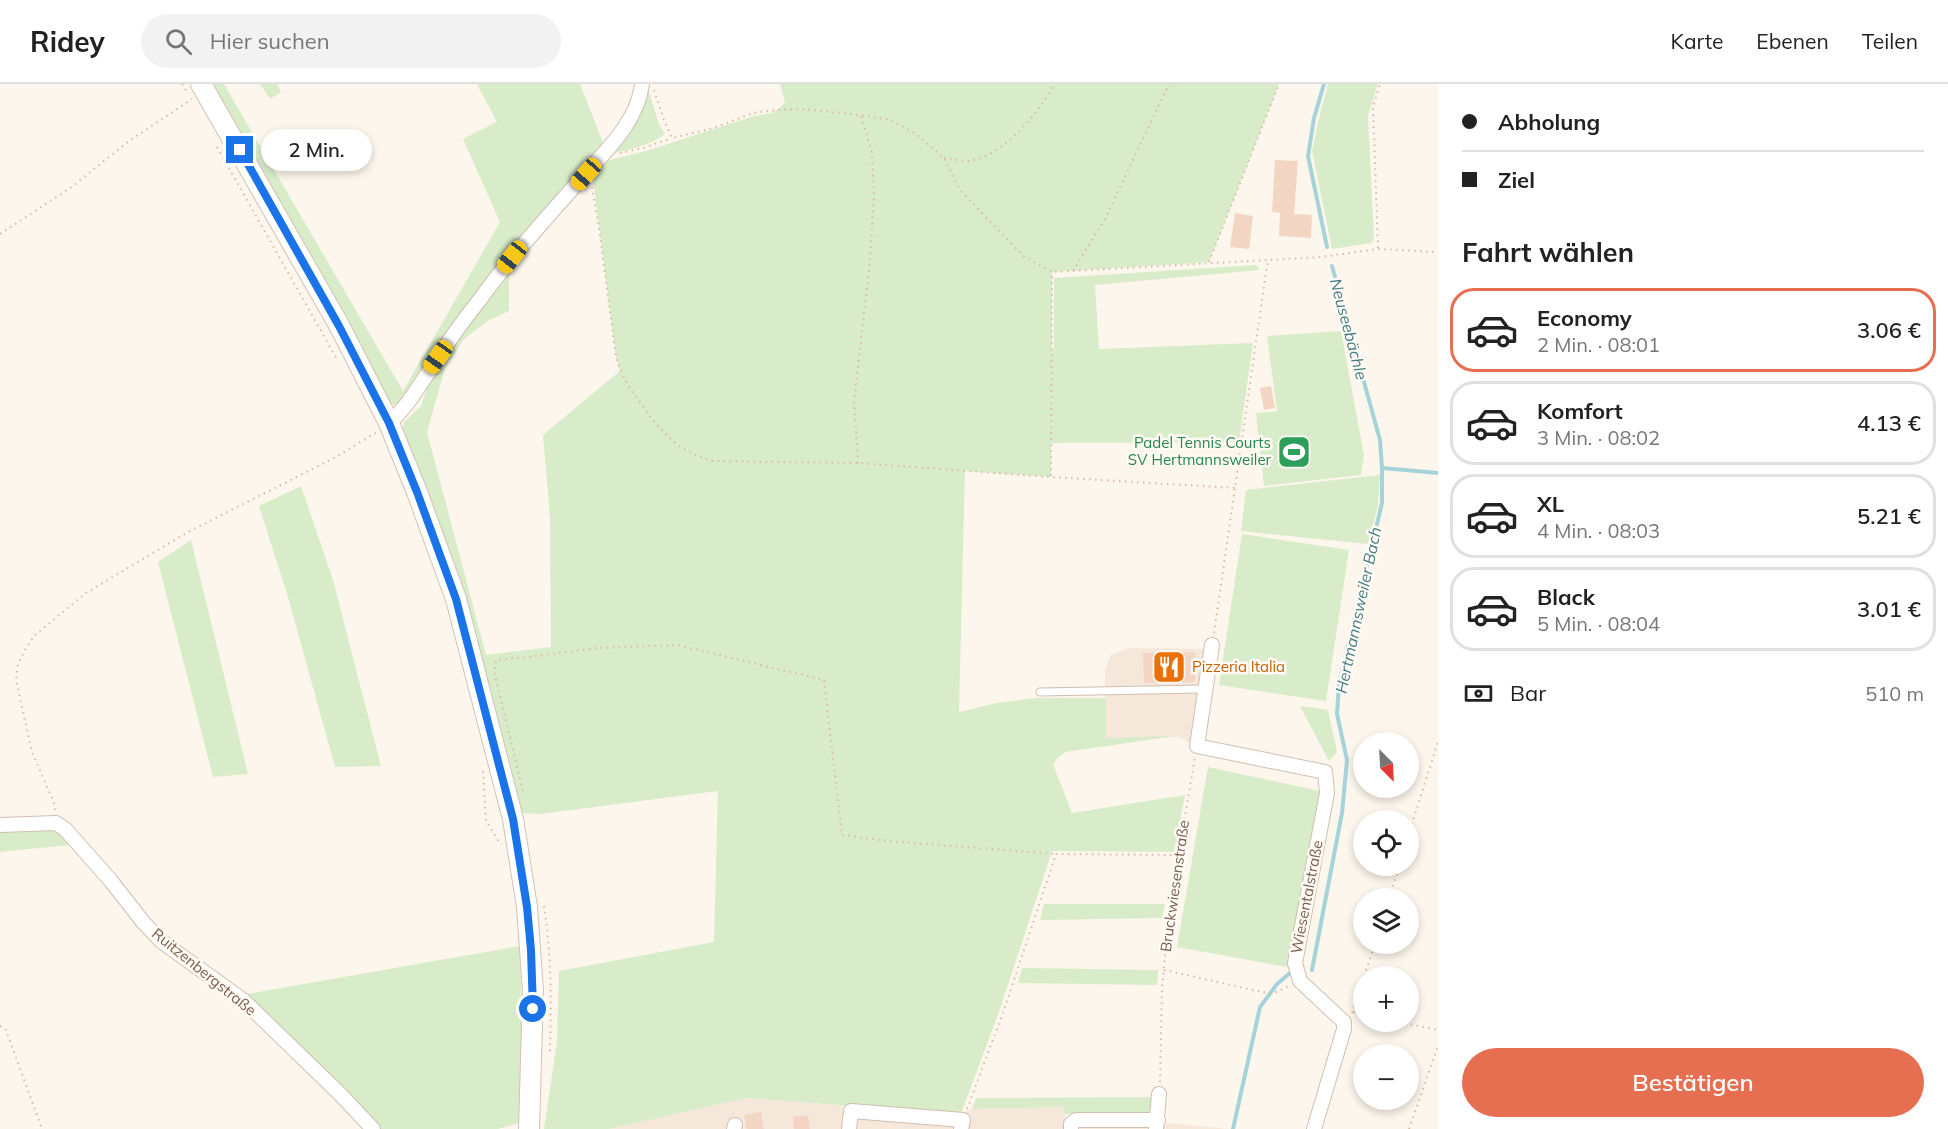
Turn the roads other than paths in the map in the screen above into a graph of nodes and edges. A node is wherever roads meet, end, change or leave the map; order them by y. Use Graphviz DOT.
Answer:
graph roads {
  1 [pos="647,85"];
  2 [pos="199,92"];
  3 [pos="389,423"];
  4 [pos="1212,645"];
  5 [pos="1206,689"];
  6 [pos="1040,692"];
  7 [pos="0,825"];
  8 [pos="1160,1094"];
  9 [pos="1157,1124"];
  10 [pos="962,1125"];
  11 [pos="373,1129"];
  12 [pos="529,1129"];
  13 [pos="849,1129"];
  14 [pos="1071,1129"];
  15 [pos="1314,1129"];
  1 -- 3 [label="street"];
  2 -- 3 [label="street"];
  3 -- 12 [label="street"];
  4 -- 5 [label="street"];
  5 -- 6 [label="lane"];
  5 -- 15 [label="street, Wiesentalstraße"];
  7 -- 11 [label="street, Ruitzenbergstraße"];
  8 -- 9 [label="street"];
  9 -- 14 [label="street"];
  10 -- 13 [label="street"];
}
